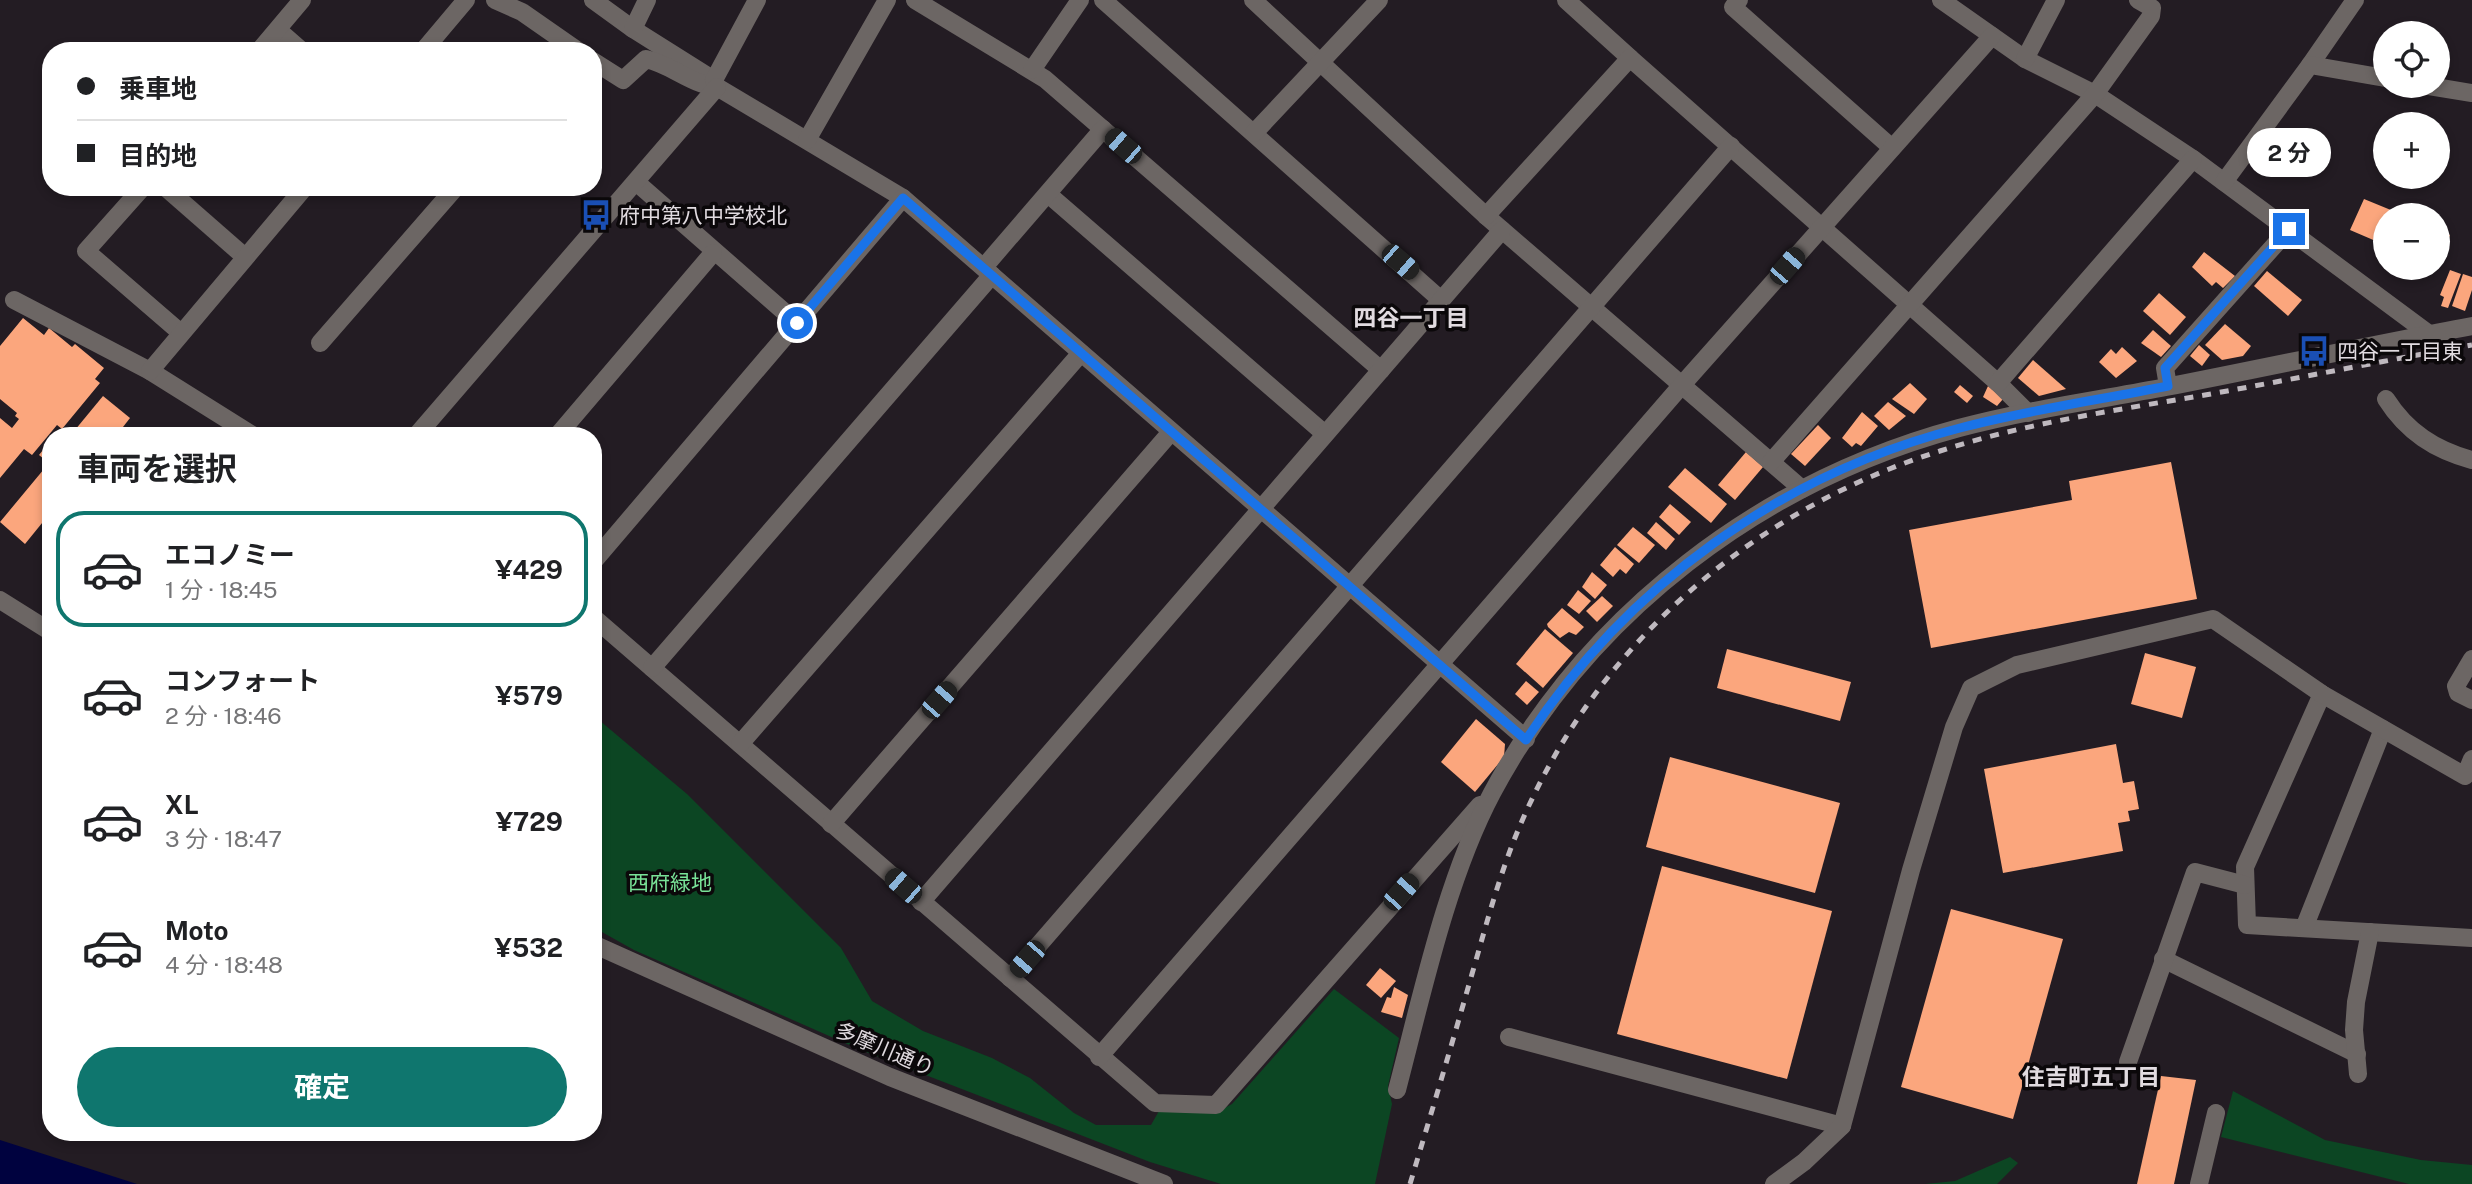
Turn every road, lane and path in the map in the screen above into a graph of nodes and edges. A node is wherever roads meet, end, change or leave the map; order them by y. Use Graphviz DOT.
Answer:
graph roads {
  1 [pos="302,0"];
  2 [pos="466,0"];
  3 [pos="495,0"];
  4 [pos="593,0"];
  5 [pos="647,0"];
  6 [pos="757,0"];
  7 [pos="887,0"];
  8 [pos="915,0"];
  9 [pos="1080,0"];
  10 [pos="1103,0"];
  11 [pos="1253,0"];
  12 [pos="1379,0"];
  13 [pos="1566,0"];
  14 [pos="1739,0"];
  15 [pos="1941,0"];
  16 [pos="2056,0"];
  17 [pos="2355,0"];
  18 [pos="2143,1"];
  19 [pos="633,29"];
  20 [pos="278,30"];
  21 [pos="1992,36"];
  22 [pos="267,42"];
  23 [pos="292,42"];
  24 [pos="431,42"];
  25 [pos="565,42"];
  26 [pos="1630,58"];
  27 [pos="2025,59"];
  28 [pos="1320,61"];
  29 [pos="2310,65"];
  30 [pos="602,67"];
  31 [pos="1032,70"];
  32 [pos="2373,76"];
  33 [pos="716,83"];
  34 [pos="2450,89"];
  35 [pos="2472,93"];
  36 [pos="2095,94"];
  37 [pos="1104,129"];
  38 [pos="1254,133"];
  39 [pos="807,140"];
  40 [pos="1731,146"];
  41 [pos="1892,148"];
  42 [pos="2193,159"];
  43 [pos="636,182"];
  44 [pos="2224,182"];
  45 [pos="1048,194"];
  46 [pos="134,196"];
  47 [pos="175,196"];
  48 [pos="297,196"];
  49 [pos="448,196"];
  50 [pos="903,198"];
  51 [pos="1486,216"];
  52 [pos="1822,227"];
  53 [pos="2289,229"];
  54 [pos="1502,230"];
  55 [pos="713,253"];
  56 [pos="246,257"];
  57 [pos="988,271"];
  58 [pos="1441,299"];
  59 [pos="15,300"];
  60 [pos="1909,304"];
  61 [pos="1594,308"];
  62 [pos="797,323"];
  63 [pos="2472,326"];
  64 [pos="181,333"];
  65 [pos="2429,334"];
  66 [pos="320,343"];
  67 [pos="1081,353"];
  68 [pos="1381,370"];
  69 [pos="150,371"];
  70 [pos="1998,383"];
  71 [pos="1681,386"];
  72 [pos="2168,386"];
  73 [pos="2386,399"];
  74 [pos="2028,413"];
  75 [pos="240,427"];
  76 [pos="423,427"];
  77 [pos="565,427"];
  78 [pos="1171,432"];
  79 [pos="1325,434"];
  80 [pos="2472,460"];
  81 [pos="1770,462"];
  82 [pos="1802,489"];
  83 [pos="1261,509"];
  84 [pos="602,551"];
  85 [pos="1350,586"];
  86 [pos="0,600"];
  87 [pos="602,625"];
  88 [pos="42,626"];
  89 [pos="2472,659"];
  90 [pos="1440,664"];
  91 [pos="652,668"];
  92 [pos="2322,694"];
  93 [pos="2472,699"];
  94 [pos="2383,729"];
  95 [pos="1526,740"];
  96 [pos="740,744"];
  97 [pos="2472,759"];
  98 [pos="1493,792"];
  99 [pos="831,824"];
  100 [pos="2245,885"];
  101 [pos="921,902"];
  102 [pos="2304,929"];
  103 [pos="2370,932"];
  104 [pos="2472,938"];
  105 [pos="602,948"];
  106 [pos="2163,959"];
  107 [pos="1010,978"];
  108 [pos="1510,1037"];
  109 [pos="2357,1054"];
  110 [pos="1099,1057"];
  111 [pos="2128,1062"];
  112 [pos="2358,1074"];
  113 [pos="1397,1090"];
  114 [pos="2216,1113"];
  115 [pos="1842,1126"];
  116 [pos="1164,1184"];
  117 [pos="1774,1184"];
  118 [pos="2199,1184"];
  1 -- 20 [label="street"];
  2 -- 24 [label="street"];
  3 -- 25 [label="street"];
  4 -- 19 [label="street"];
  5 -- 19 [label="street"];
  6 -- 33 [label="street"];
  7 -- 39 [label="street"];
  8 -- 31 [label="street"];
  9 -- 31 [label="street"];
  10 -- 38 [label="street"];
  11 -- 28 [label="street"];
  12 -- 28 [label="street"];
  13 -- 26 [label="street"];
  14 -- 41 [label="street"];
  15 -- 21 [label="street"];
  16 -- 27 [label="street"];
  17 -- 29 [label="street"];
  18 -- 36 [label="street"];
  19 -- 33 [label="street"];
  20 -- 22 [label="street"];
  20 -- 23 [label="street"];
  21 -- 27 [label="street"];
  21 -- 41 [label="street"];
  26 -- 40 [label="street"];
  26 -- 51 [label="street"];
  27 -- 36 [label="street"];
  28 -- 38 [label="street"];
  28 -- 51 [label="street"];
  29 -- 32 [label="street"];
  29 -- 44 [label="street"];
  30 -- 33 [label="street"];
  31 -- 37 [label="street"];
  33 -- 39 [label="street"];
  33 -- 43 [label="street"];
  34 -- 35 [label="street"];
  36 -- 42 [label="street"];
  36 -- 60 [label="street"];
  37 -- 45 [label="street"];
  37 -- 68 [label="street"];
  38 -- 58 [label="street"];
  39 -- 50 [label="street"];
  40 -- 52 [label="street"];
  40 -- 61 [label="street"];
  41 -- 52 [label="street"];
  42 -- 44 [label="street"];
  42 -- 70 [label="street"];
  43 -- 55 [label="street"];
  43 -- 76 [label="street"];
  44 -- 53 [label="street"];
  45 -- 57 [label="street"];
  45 -- 79 [label="street"];
  46 -- 64 [label="street"];
  47 -- 56 [label="street"];
  48 -- 56 [label="street"];
  49 -- 66 [label="street"];
  50 -- 57 [label="street"];
  50 -- 62 [label="street"];
  51 -- 54 [label="street"];
  52 -- 60 [label="street"];
  52 -- 71 [label="street"];
  53 -- 65 [label="street"];
  53 -- 72 [label="street"];
  54 -- 58 [label="street"];
  54 -- 61 [label="street"];
  55 -- 62 [label="street"];
  55 -- 77 [label="street"];
  56 -- 64 [label="street"];
  57 -- 67 [label="street"];
  57 -- 91 [label="street"];
  58 -- 68 [label="street"];
  59 -- 69 [label="street"];
  60 -- 70 [label="street"];
  60 -- 81 [label="street"];
  61 -- 71 [label="street"];
  61 -- 85 [label="street"];
  62 -- 84 [label="street"];
  63 -- 65 [label="street"];
  64 -- 69 [label="street"];
  65 -- 72 [label="street"];
  67 -- 78 [label="street"];
  67 -- 96 [label="street"];
  68 -- 79 [label="street"];
  69 -- 75 [label="street"];
  70 -- 74 [label="street"];
  71 -- 81 [label="street"];
  71 -- 90 [label="street"];
  72 -- 74 [label="street"];
  73 -- 80 [label="street"];
  74 -- 82 [label="street"];
  78 -- 83 [label="street"];
  78 -- 99 [label="street"];
  79 -- 83 [label="street"];
  81 -- 82 [label="street"];
  82 -- 95 [label="street"];
  83 -- 85 [label="street"];
  83 -- 101 [label="street"];
  85 -- 90 [label="street"];
  85 -- 107 [label="street"];
  86 -- 88 [label="street"];
  87 -- 91 [label="street"];
  89 -- 93 [label="street"];
  90 -- 95 [label="street"];
  90 -- 110 [label="street"];
  91 -- 96 [label="street"];
  92 -- 94 [label="street"];
  92 -- 100 [label="street"];
  92 -- 115 [label="street"];
  94 -- 97 [label="street"];
  94 -- 102 [label="street"];
  95 -- 98 [label="street"];
  96 -- 99 [label="street"];
  98 -- 110 [label="street"];
  98 -- 113 [label="street"];
  99 -- 101 [label="street"];
  100 -- 102 [label="street"];
  100 -- 106 [label="street"];
  101 -- 107 [label="street"];
  102 -- 103 [label="street"];
  103 -- 104 [label="street"];
  103 -- 109 [label="street"];
  105 -- 116 [label="street, 多摩川通り"];
  106 -- 109 [label="street"];
  106 -- 111 [label="street"];
  107 -- 110 [label="street"];
  108 -- 115 [label="street"];
  109 -- 112 [label="street"];
  114 -- 118 [label="street"];
  115 -- 117 [label="street"];
}
